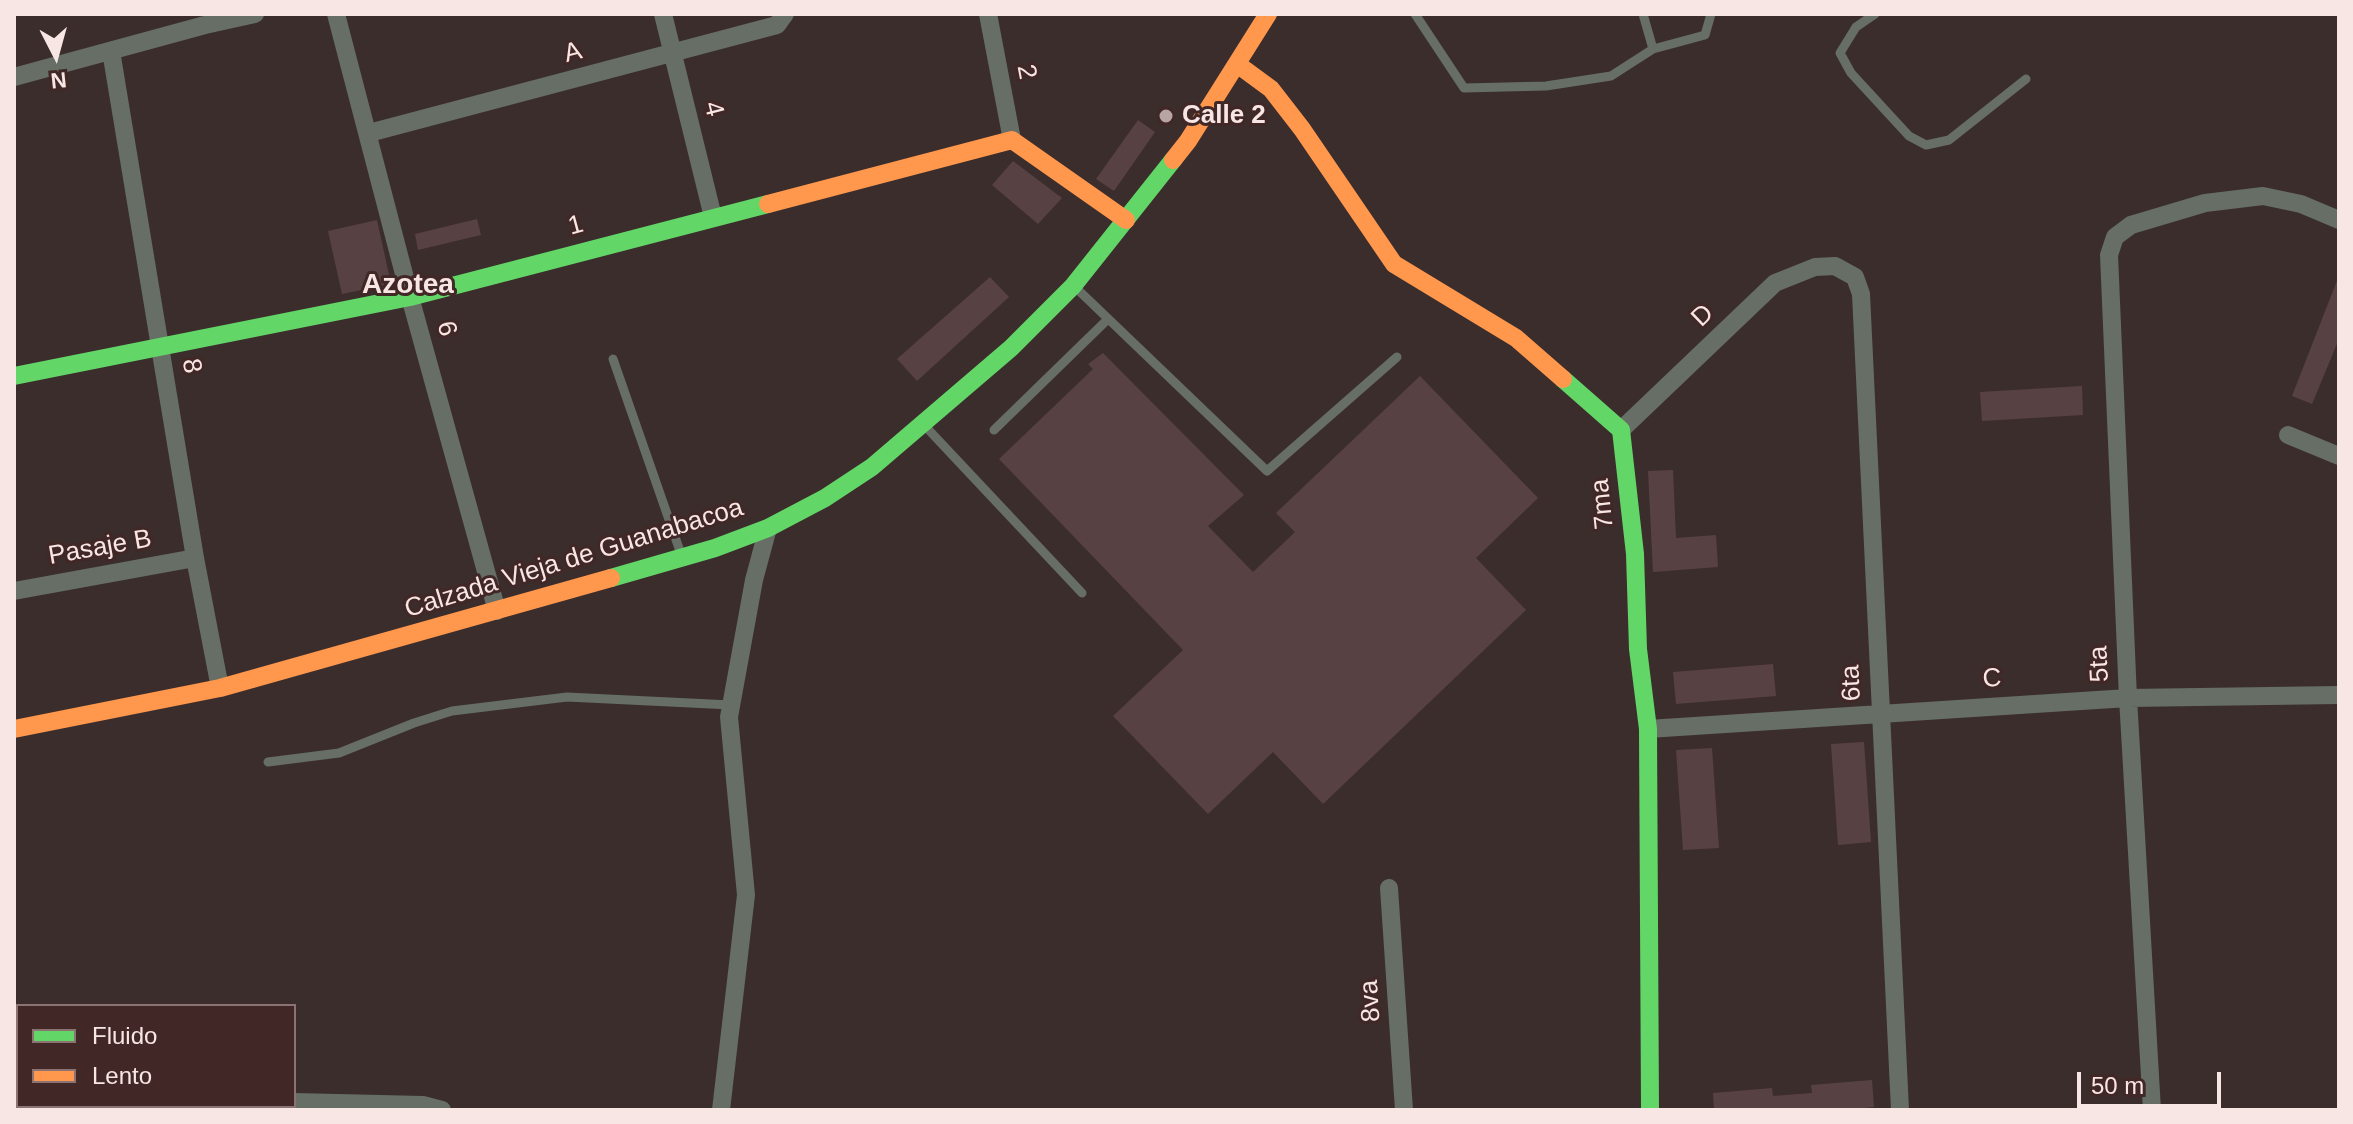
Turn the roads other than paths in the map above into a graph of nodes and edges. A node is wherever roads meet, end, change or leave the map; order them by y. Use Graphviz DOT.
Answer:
graph roads {
  1 [pos="255,14"];
  2 [pos="336,14"];
  3 [pos="663,14"];
  4 [pos="785,14"];
  5 [pos="988,14"];
  6 [pos="1268,14"];
  7 [pos="1415,14"];
  8 [pos="1643,14"];
  9 [pos="1711,14"];
  10 [pos="1875,14"];
  11 [pos="1653,49"];
  12 [pos="111,51"];
  13 [pos="672,53"];
  14 [pos="1237,64"];
  15 [pos="14,76"];
  16 [pos="2026,79"];
  17 [pos="369,133"];
  18 [pos="1012,140"];
  19 [pos="713,217"];
  20 [pos="1126,220"];
  21 [pos="2339,220"];
  22 [pos="1835,266"];
  23 [pos="1073,286"];
  24 [pos="410,297"];
  25 [pos="1108,319"];
  26 [pos="162,347"];
  27 [pos="1397,357"];
  28 [pos="613,359"];
  29 [pos="14,376"];
  30 [pos="924,425"];
  31 [pos="994,430"];
  32 [pos="1621,430"];
  33 [pos="2288,435"];
  34 [pos="2339,456"];
  35 [pos="768,528"];
  36 [pos="682,557"];
  37 [pos="195,558"];
  38 [pos="14,591"];
  39 [pos="1082,593"];
  40 [pos="497,611"];
  41 [pos="220,688"];
  42 [pos="2339,695"];
  43 [pos="2128,698"];
  44 [pos="731,705"];
  45 [pos="1879,712"];
  46 [pos="14,729"];
  47 [pos="1648,729"];
  48 [pos="268,762"];
  49 [pos="1389,888"];
  50 [pos="296,1102"];
  51 [pos="442,1110"];
  52 [pos="721,1110"];
  53 [pos="1404,1110"];
  54 [pos="1650,1110"];
  55 [pos="1900,1110"];
  56 [pos="2152,1110"];
  1 -- 12 [label="street"];
  2 -- 17 [label="street, 6"];
  3 -- 13 [label="street, 4"];
  4 -- 13 [label="street, A"];
  5 -- 18 [label="street, 2"];
  6 -- 14 [label="street, Calzada Vieja de Guanabacoa"];
  7 -- 11 [label="lane"];
  8 -- 11 [label="lane"];
  9 -- 11 [label="lane"];
  10 -- 16 [label="lane"];
  12 -- 15 [label="street"];
  12 -- 26 [label="street, 8"];
  13 -- 17 [label="street, A"];
  13 -- 19 [label="street, 4"];
  14 -- 20 [label="street, Calzada Vieja de Guanabacoa"];
  14 -- 32 [label="street"];
  17 -- 24 [label="street, 6"];
  18 -- 19 [label="street, 1"];
  18 -- 20 [label="street"];
  19 -- 24 [label="street, 1"];
  20 -- 23 [label="street, Calzada Vieja de Guanabacoa"];
  21 -- 43 [label="street, 5ta"];
  22 -- 32 [label="street, D"];
  22 -- 45 [label="street, 6ta"];
  23 -- 25 [label="lane"];
  23 -- 30 [label="street, Calzada Vieja de Guanabacoa"];
  24 -- 26 [label="street, 1"];
  24 -- 40 [label="street, 6"];
  25 -- 27 [label="lane"];
  25 -- 31 [label="lane"];
  26 -- 29 [label="street, 1"];
  26 -- 37 [label="street, 8"];
  28 -- 36 [label="lane"];
  30 -- 35 [label="street, Calzada Vieja de Guanabacoa"];
  30 -- 39 [label="lane"];
  32 -- 47 [label="street, 7ma"];
  33 -- 34 [label="street"];
  35 -- 36 [label="street, Calzada Vieja de Guanabacoa"];
  35 -- 44 [label="street"];
  36 -- 40 [label="street, Calzada Vieja de Guanabacoa"];
  37 -- 38 [label="street, Pasaje B"];
  37 -- 41 [label="street, 8"];
  40 -- 41 [label="street, Calzada Vieja de Guanabacoa"];
  41 -- 46 [label="street, Calzada Vieja de Guanabacoa"];
  42 -- 43 [label="street, C"];
  43 -- 45 [label="street, C"];
  43 -- 56 [label="street, 5ta"];
  44 -- 48 [label="lane"];
  44 -- 52 [label="street"];
  45 -- 47 [label="street, C"];
  45 -- 55 [label="street, 6ta"];
  47 -- 54 [label="street, 7ma"];
  49 -- 53 [label="street, 8va"];
  50 -- 51 [label="street"];
}
